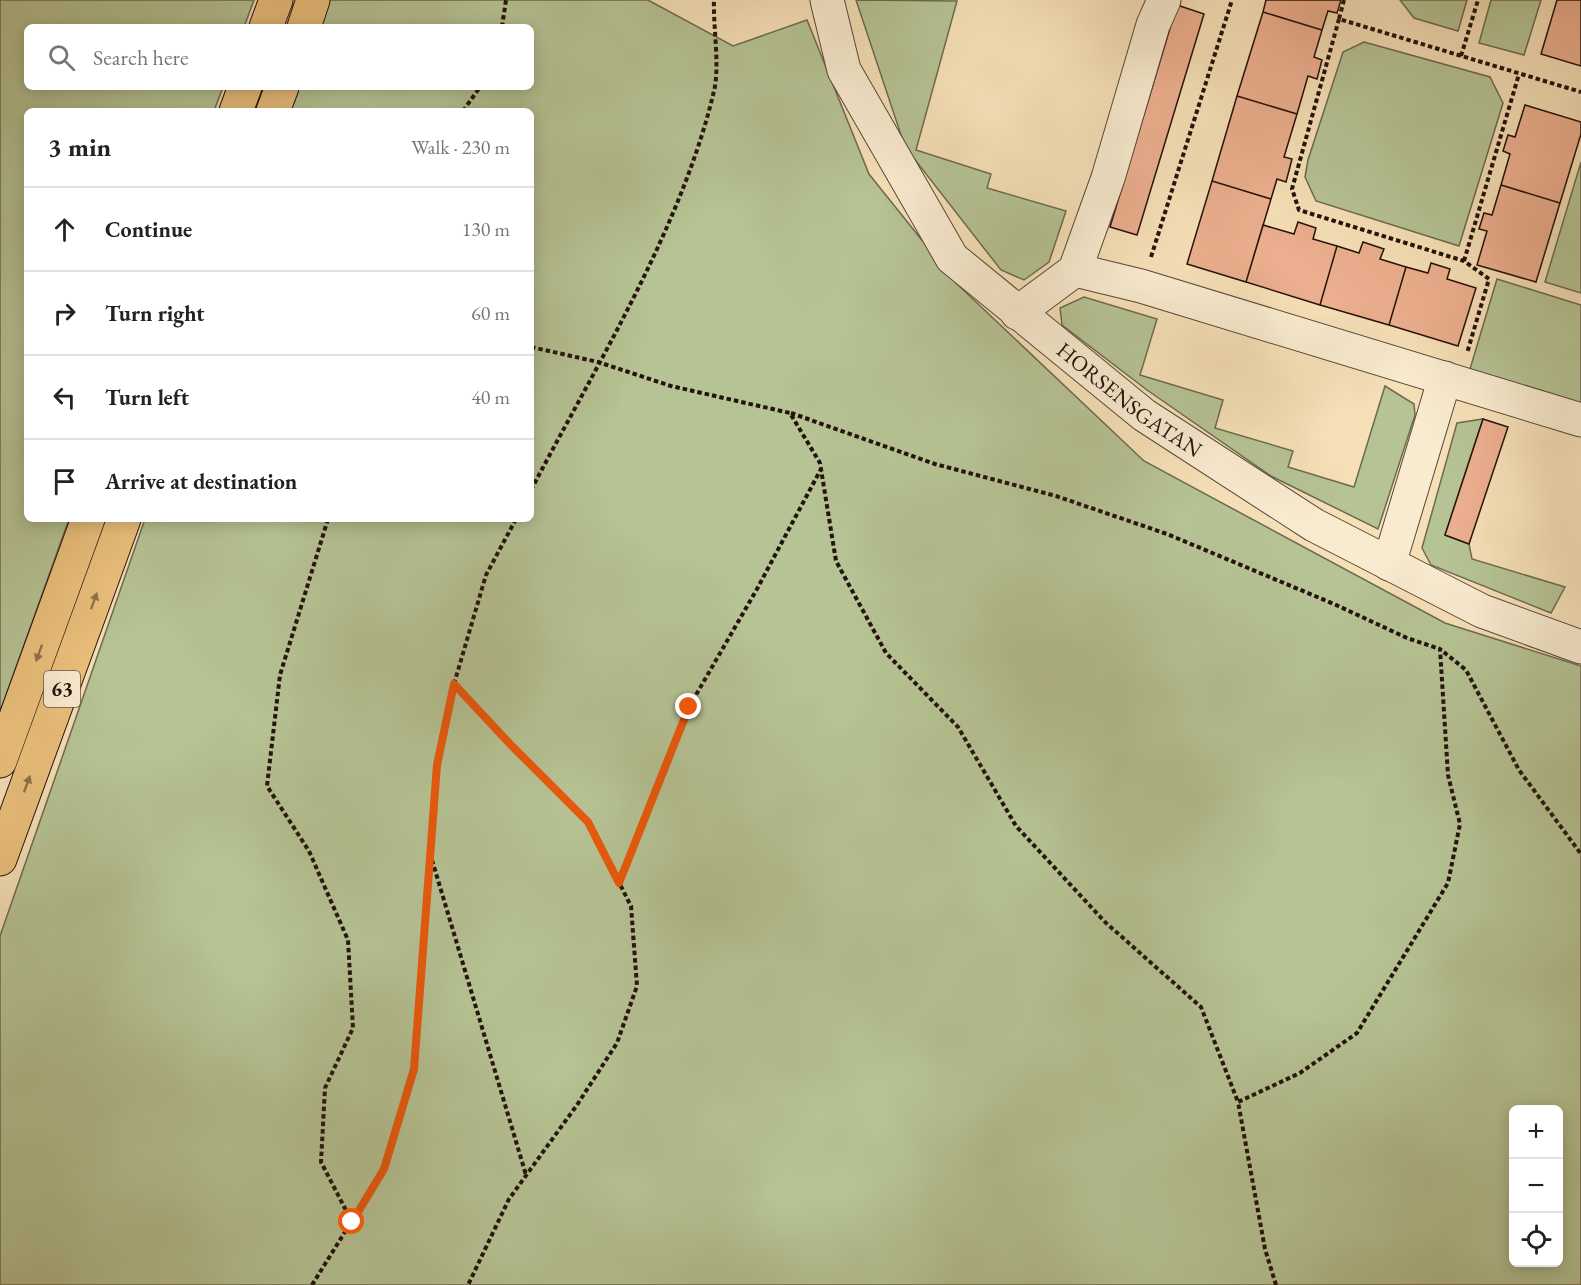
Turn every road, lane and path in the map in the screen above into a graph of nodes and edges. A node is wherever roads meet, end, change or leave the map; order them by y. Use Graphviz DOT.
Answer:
graph roads {
  1 [pos="276,0"];
  2 [pos="313,0"];
  3 [pos="506,0"];
  4 [pos="714,0"];
  5 [pos="828,0"];
  6 [pos="1164,0"];
  7 [pos="1232,0"];
  8 [pos="1344,0"];
  9 [pos="1478,0"];
  10 [pos="1339,20"];
  11 [pos="267,24"];
  12 [pos="305,24"];
  13 [pos="502,24"];
  14 [pos="1461,56"];
  15 [pos="1519,74"];
  16 [pos="244,90"];
  17 [pos="281,90"];
  18 [pos="478,90"];
  19 [pos="1581,92"];
  20 [pos="237,108"];
  21 [pos="274,108"];
  22 [pos="465,108"];
  23 [pos="1464,261"];
  24 [pos="1075,270"];
  25 [pos="1141,286"];
  26 [pos="1017,313"];
  27 [pos="534,348"];
  28 [pos="598,362"];
  29 [pos="1452,381"];
  30 [pos="790,413"];
  31 [pos="1581,420"];
  32 [pos="821,468"];
  33 [pos="534,484"];
  34 [pos="87,522"];
  35 [pos="123,522"];
  36 [pos="327,522"];
  37 [pos="514,522"];
  38 [pos="1389,564"];
  39 [pos="1581,647"];
  40 [pos="1440,649"];
  41 [pos="454,684"];
  42 [pos="0,761"];
  43 [pos="1581,854"];
  44 [pos="431,856"];
  45 [pos="0,859"];
  46 [pos="619,883"];
  47 [pos="1238,1102"];
  48 [pos="526,1175"];
  49 [pos="352,1222"];
  50 [pos="312,1285"];
  51 [pos="468,1285"];
  52 [pos="1276,1285"];
  1 -- 11 [label="main road"];
  2 -- 12 [label="main road"];
  3 -- 13 [label="path"];
  4 -- 28 [label="path"];
  5 -- 26 [label="street, HORSENSGATAN"];
  6 -- 24 [label="street"];
  7 -- 25 [label="path"];
  8 -- 10 [label="path"];
  9 -- 14 [label="path"];
  10 -- 14 [label="path"];
  10 -- 23 [label="path"];
  14 -- 15 [label="path"];
  15 -- 19 [label="path"];
  15 -- 23 [label="path"];
  16 -- 20 [label="main road"];
  17 -- 21 [label="main road"];
  18 -- 22 [label="path"];
  23 -- 29 [label="path"];
  24 -- 25 [label="street"];
  24 -- 26 [label="street"];
  25 -- 29 [label="street"];
  26 -- 38 [label="street, HORSENSGATAN"];
  27 -- 28 [label="path"];
  28 -- 30 [label="path"];
  28 -- 33 [label="path"];
  29 -- 31 [label="street"];
  29 -- 38 [label="street"];
  30 -- 32 [label="path"];
  30 -- 40 [label="path"];
  32 -- 46 [label="path"];
  32 -- 47 [label="path"];
  34 -- 42 [label="main road, 63, one-way"];
  45 -- 35 [label="main road, 63, one-way"];
  36 -- 49 [label="path"];
  37 -- 41 [label="path"];
  38 -- 39 [label="street, HORSENSGATAN"];
  40 -- 43 [label="path"];
  40 -- 47 [label="path"];
  41 -- 44 [label="path"];
  41 -- 46 [label="path"];
  44 -- 48 [label="path"];
  44 -- 49 [label="path"];
  46 -- 48 [label="path"];
  47 -- 52 [label="path"];
  48 -- 51 [label="path"];
  49 -- 50 [label="path"];
}
